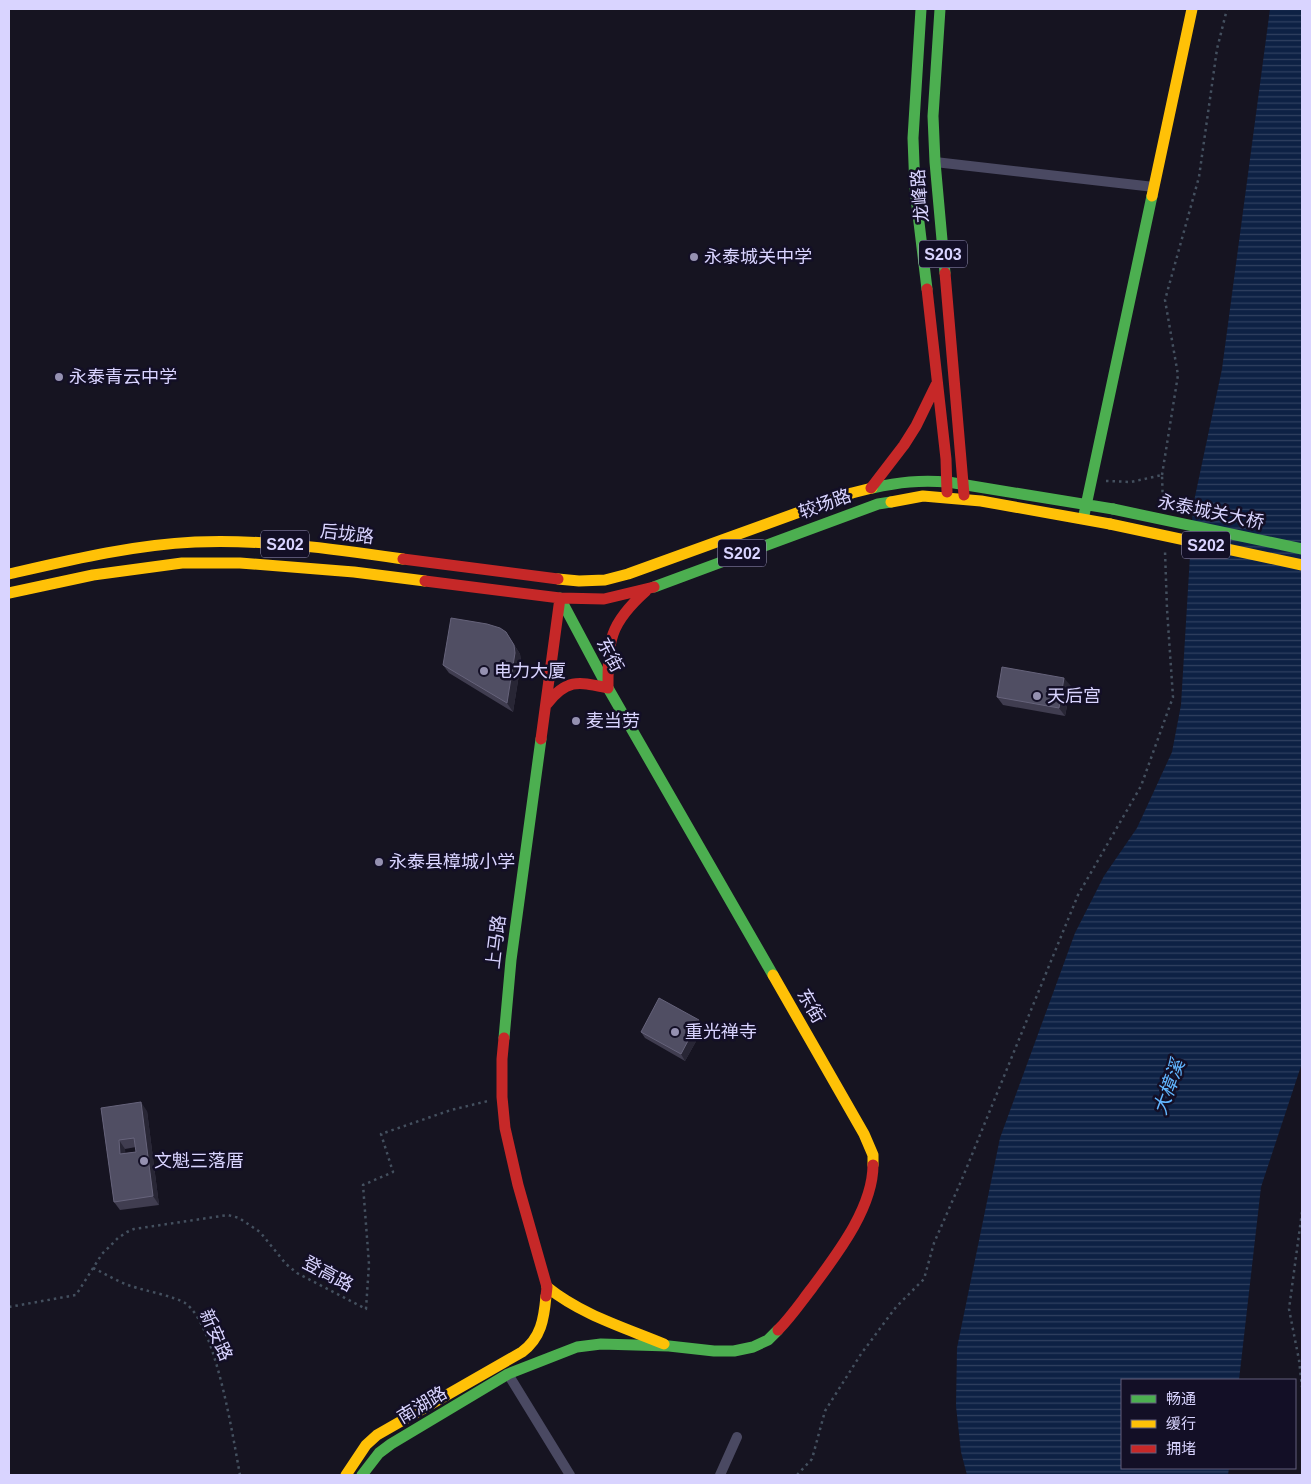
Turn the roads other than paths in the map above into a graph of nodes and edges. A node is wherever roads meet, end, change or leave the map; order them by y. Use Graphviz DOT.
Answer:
graph roads {
  1 [pos="921,9"];
  2 [pos="940,9"];
  3 [pos="1192,9"];
  4 [pos="935,162"];
  5 [pos="1154,186"];
  6 [pos="937,382"];
  7 [pos="948,482"];
  8 [pos="964,484"];
  9 [pos="871,488"];
  10 [pos="947,498"];
  11 [pos="965,499"];
  12 [pos="1086,504"];
  13 [pos="1113,509"];
  14 [pos="1083,519"];
  15 [pos="1110,524"];
  16 [pos="1302,549"];
  17 [pos="1302,565"];
  18 [pos="9,574"];
  19 [pos="563,580"];
  20 [pos="648,589"];
  21 [pos="9,593"];
  22 [pos="560,598"];
  23 [pos="608,688"];
  24 [pos="546,706"];
  25 [pos="547,1287"];
  26 [pos="669,1346"];
  27 [pos="508,1374"];
  28 [pos="737,1437"];
  29 [pos="346,1475"];
  30 [pos="362,1475"];
  31 [pos="570,1475"];
  32 [pos="720,1475"];
  1 -- 6 [label="main road, 龙峰路 / S203"];
  2 -- 4 [label="main road, 龙峰路 / S203"];
  3 -- 5 [label="main road"];
  4 -- 5 [label="street"];
  4 -- 8 [label="main road, 龙峰路 / S203"];
  5 -- 12 [label="main road"];
  6 -- 7 [label="main road, 龙峰路 / S203"];
  6 -- 9 [label="main road"];
  7 -- 8 [label="main road, 较场路 / S202"];
  7 -- 9 [label="main road, 较场路 / S202"];
  7 -- 10 [label="main road, 龙峰路 / S203"];
  8 -- 11 [label="main road, 龙峰路 / S203"];
  8 -- 12 [label="main road, 较场路 / S202"];
  9 -- 19 [label="main road, 较场路 / S202"];
  10 -- 11 [label="main road, 较场路 / S202"];
  10 -- 20 [label="main road, 较场路 / S202"];
  11 -- 14 [label="main road, 较场路 / S202"];
  12 -- 13 [label="main road, 较场路 / S202"];
  12 -- 14 [label="main road"];
  13 -- 16 [label="main road, 永泰城关大桥 / S202, bridge"];
  14 -- 15 [label="main road, 较场路 / S202"];
  15 -- 17 [label="main road, 永泰城关大桥 / S202, bridge"];
  18 -- 19 [label="main road, 后垅路 / S202"];
  19 -- 22 [label="main road, 上马路"];
  20 -- 22 [label="main road, 较场路 / S202"];
  20 -- 23 [label="main road"];
  21 -- 22 [label="main road, 后垅路 / S202"];
  22 -- 23 [label="main road, 东街"];
  22 -- 24 [label="main road, 上马路"];
  23 -- 24 [label="main road"];
  23 -- 26 [label="main road, 东街"];
  24 -- 25 [label="main road, 上马路"];
  25 -- 26 [label="main road"];
  25 -- 29 [label="main road"];
  26 -- 27 [label="main road, 南湖路"];
  27 -- 30 [label="main road, 南湖路"];
  27 -- 31 [label="street"];
  28 -- 32 [label="street"];
}
